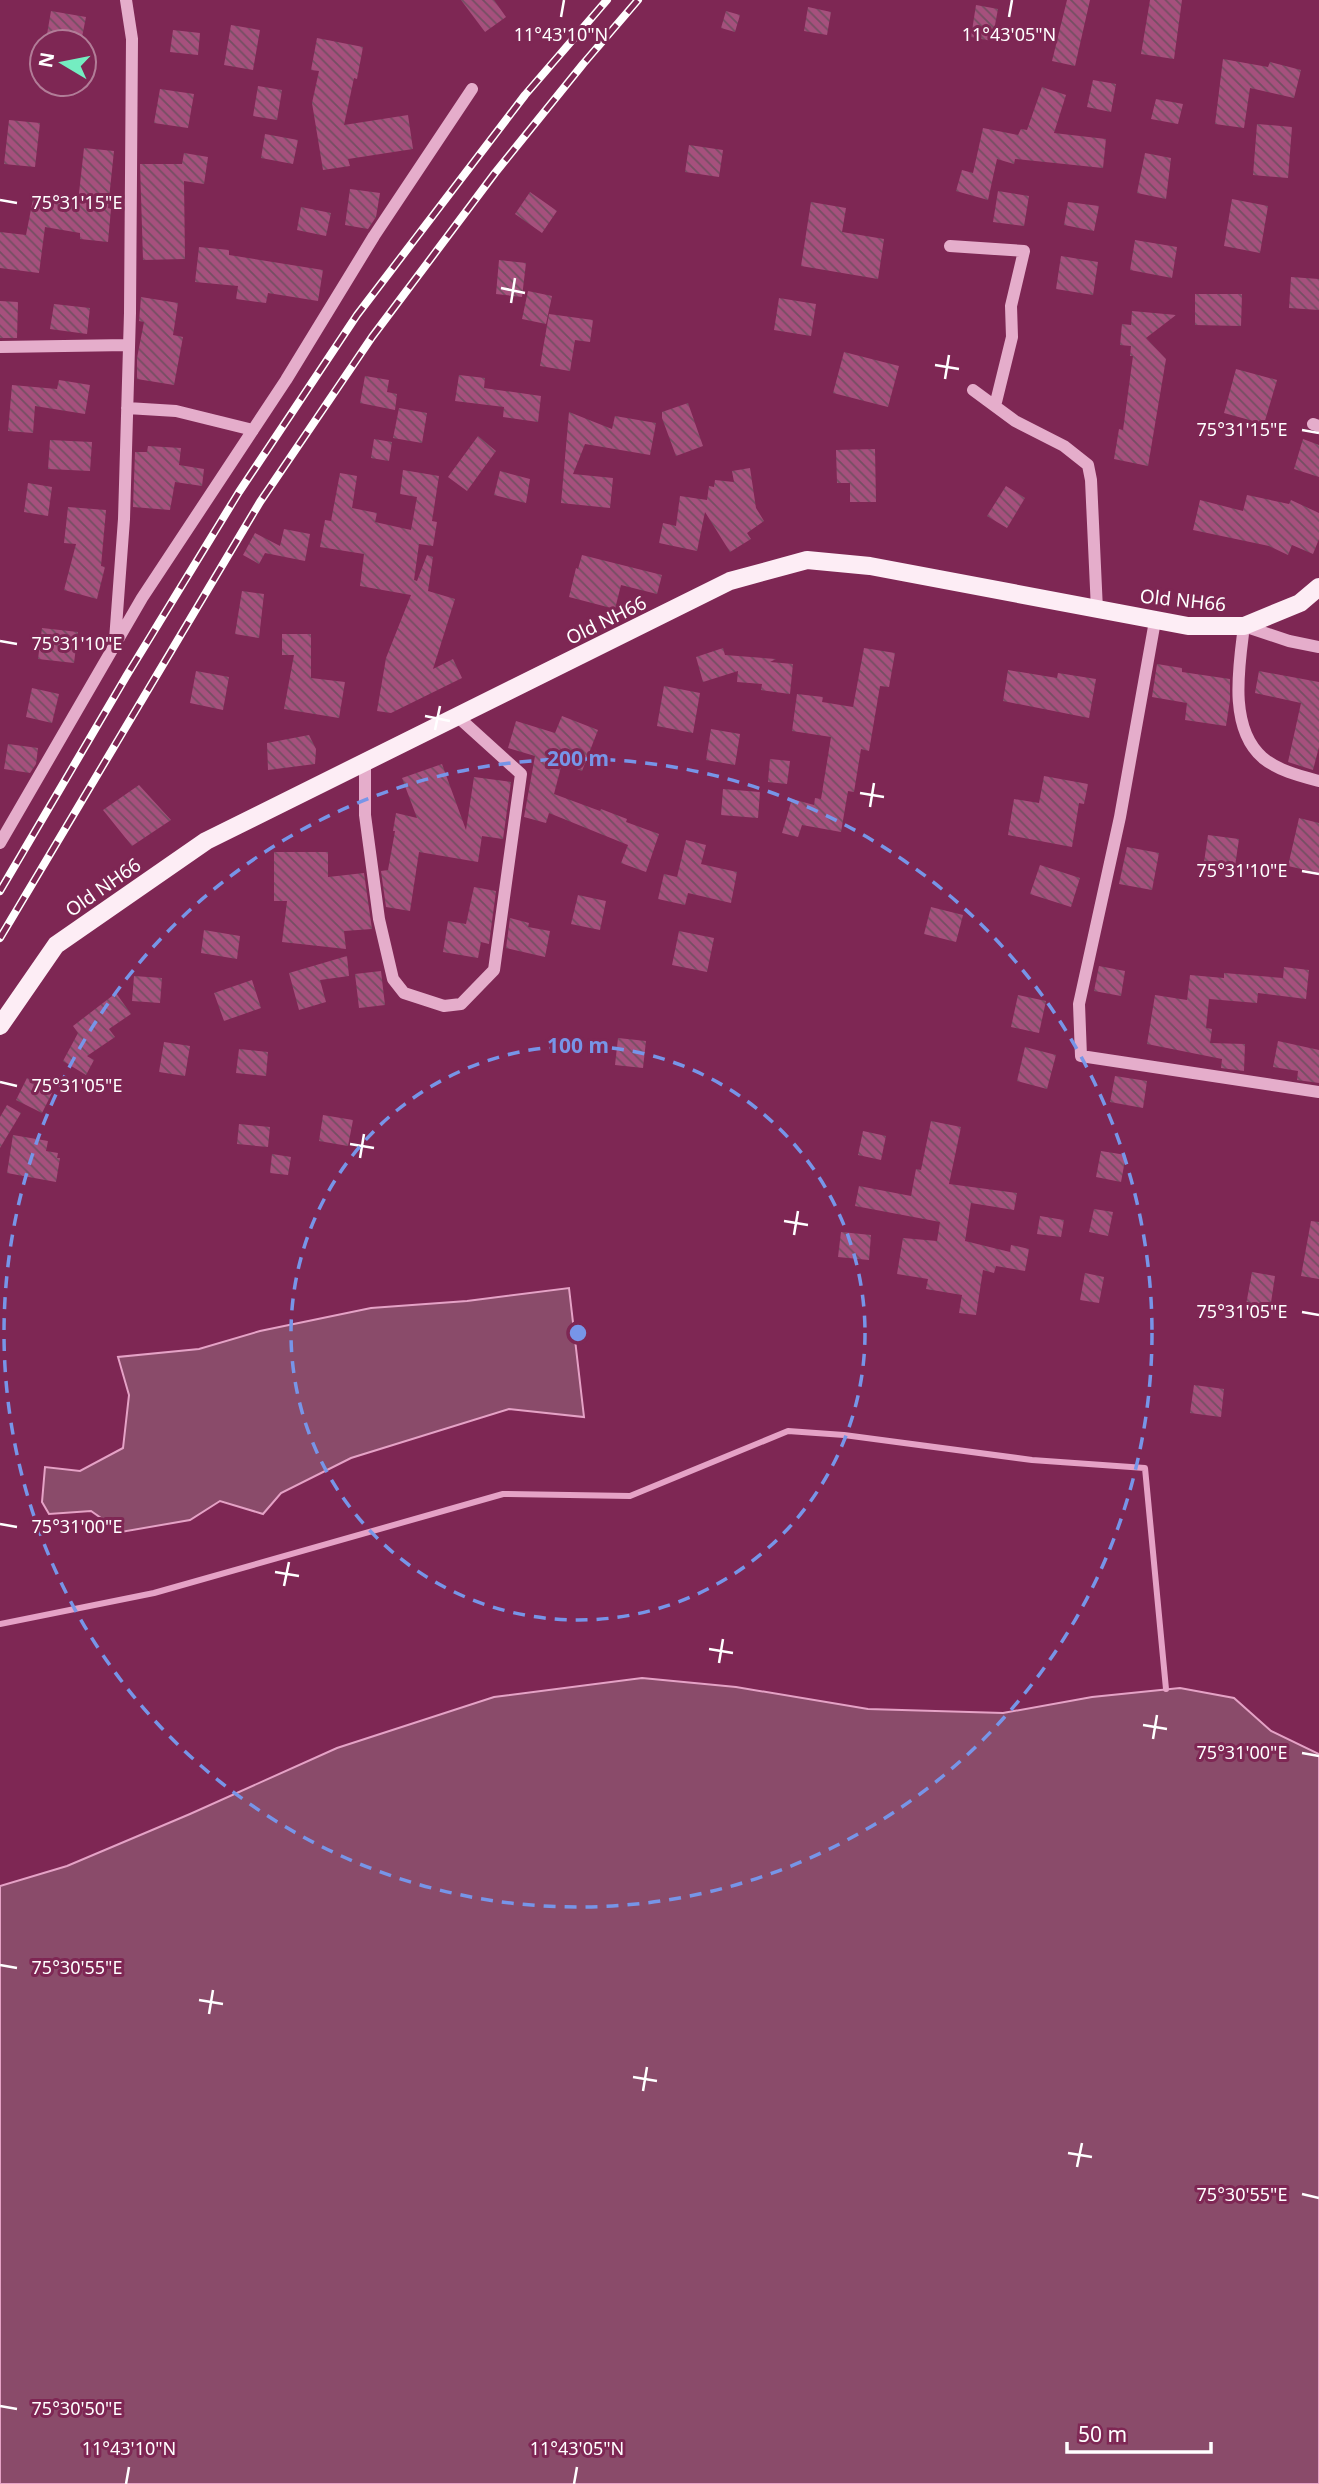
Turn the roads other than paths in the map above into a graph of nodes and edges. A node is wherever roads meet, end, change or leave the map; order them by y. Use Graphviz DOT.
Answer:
graph roads {
  1 [pos="126,0"];
  2 [pos="471,89"];
  3 [pos="950,246"];
  4 [pos="128,345"];
  5 [pos="0,347"];
  6 [pos="973,390"];
  7 [pos="995,406"];
  8 [pos="127,408"];
  9 [pos="253,430"];
  10 [pos="1319,587"];
  11 [pos="1097,610"];
  12 [pos="1155,621"];
  13 [pos="1244,626"];
  14 [pos="115,643"];
  15 [pos="1319,647"];
  16 [pos="458,717"];
  17 [pos="365,762"];
  18 [pos="1319,781"];
  19 [pos="0,843"];
  20 [pos="0,1026"];
  21 [pos="1319,1092"];
  1 -- 4 [label="street"];
  2 -- 9 [label="street"];
  3 -- 7 [label="street"];
  4 -- 5 [label="street"];
  4 -- 8 [label="street"];
  6 -- 7 [label="street"];
  7 -- 11 [label="street"];
  8 -- 9 [label="street"];
  8 -- 14 [label="street"];
  9 -- 14 [label="street"];
  10 -- 13 [label="main road, Old NH66"];
  11 -- 12 [label="main road, Old NH66"];
  11 -- 16 [label="main road, Old NH66"];
  12 -- 13 [label="main road, Old NH66"];
  12 -- 21 [label="street"];
  13 -- 15 [label="street"];
  13 -- 18 [label="street"];
  14 -- 19 [label="street"];
  16 -- 17 [label="main road, Old NH66"];
  16 -- 17 [label="street"];
  17 -- 20 [label="main road, Old NH66"];
}
